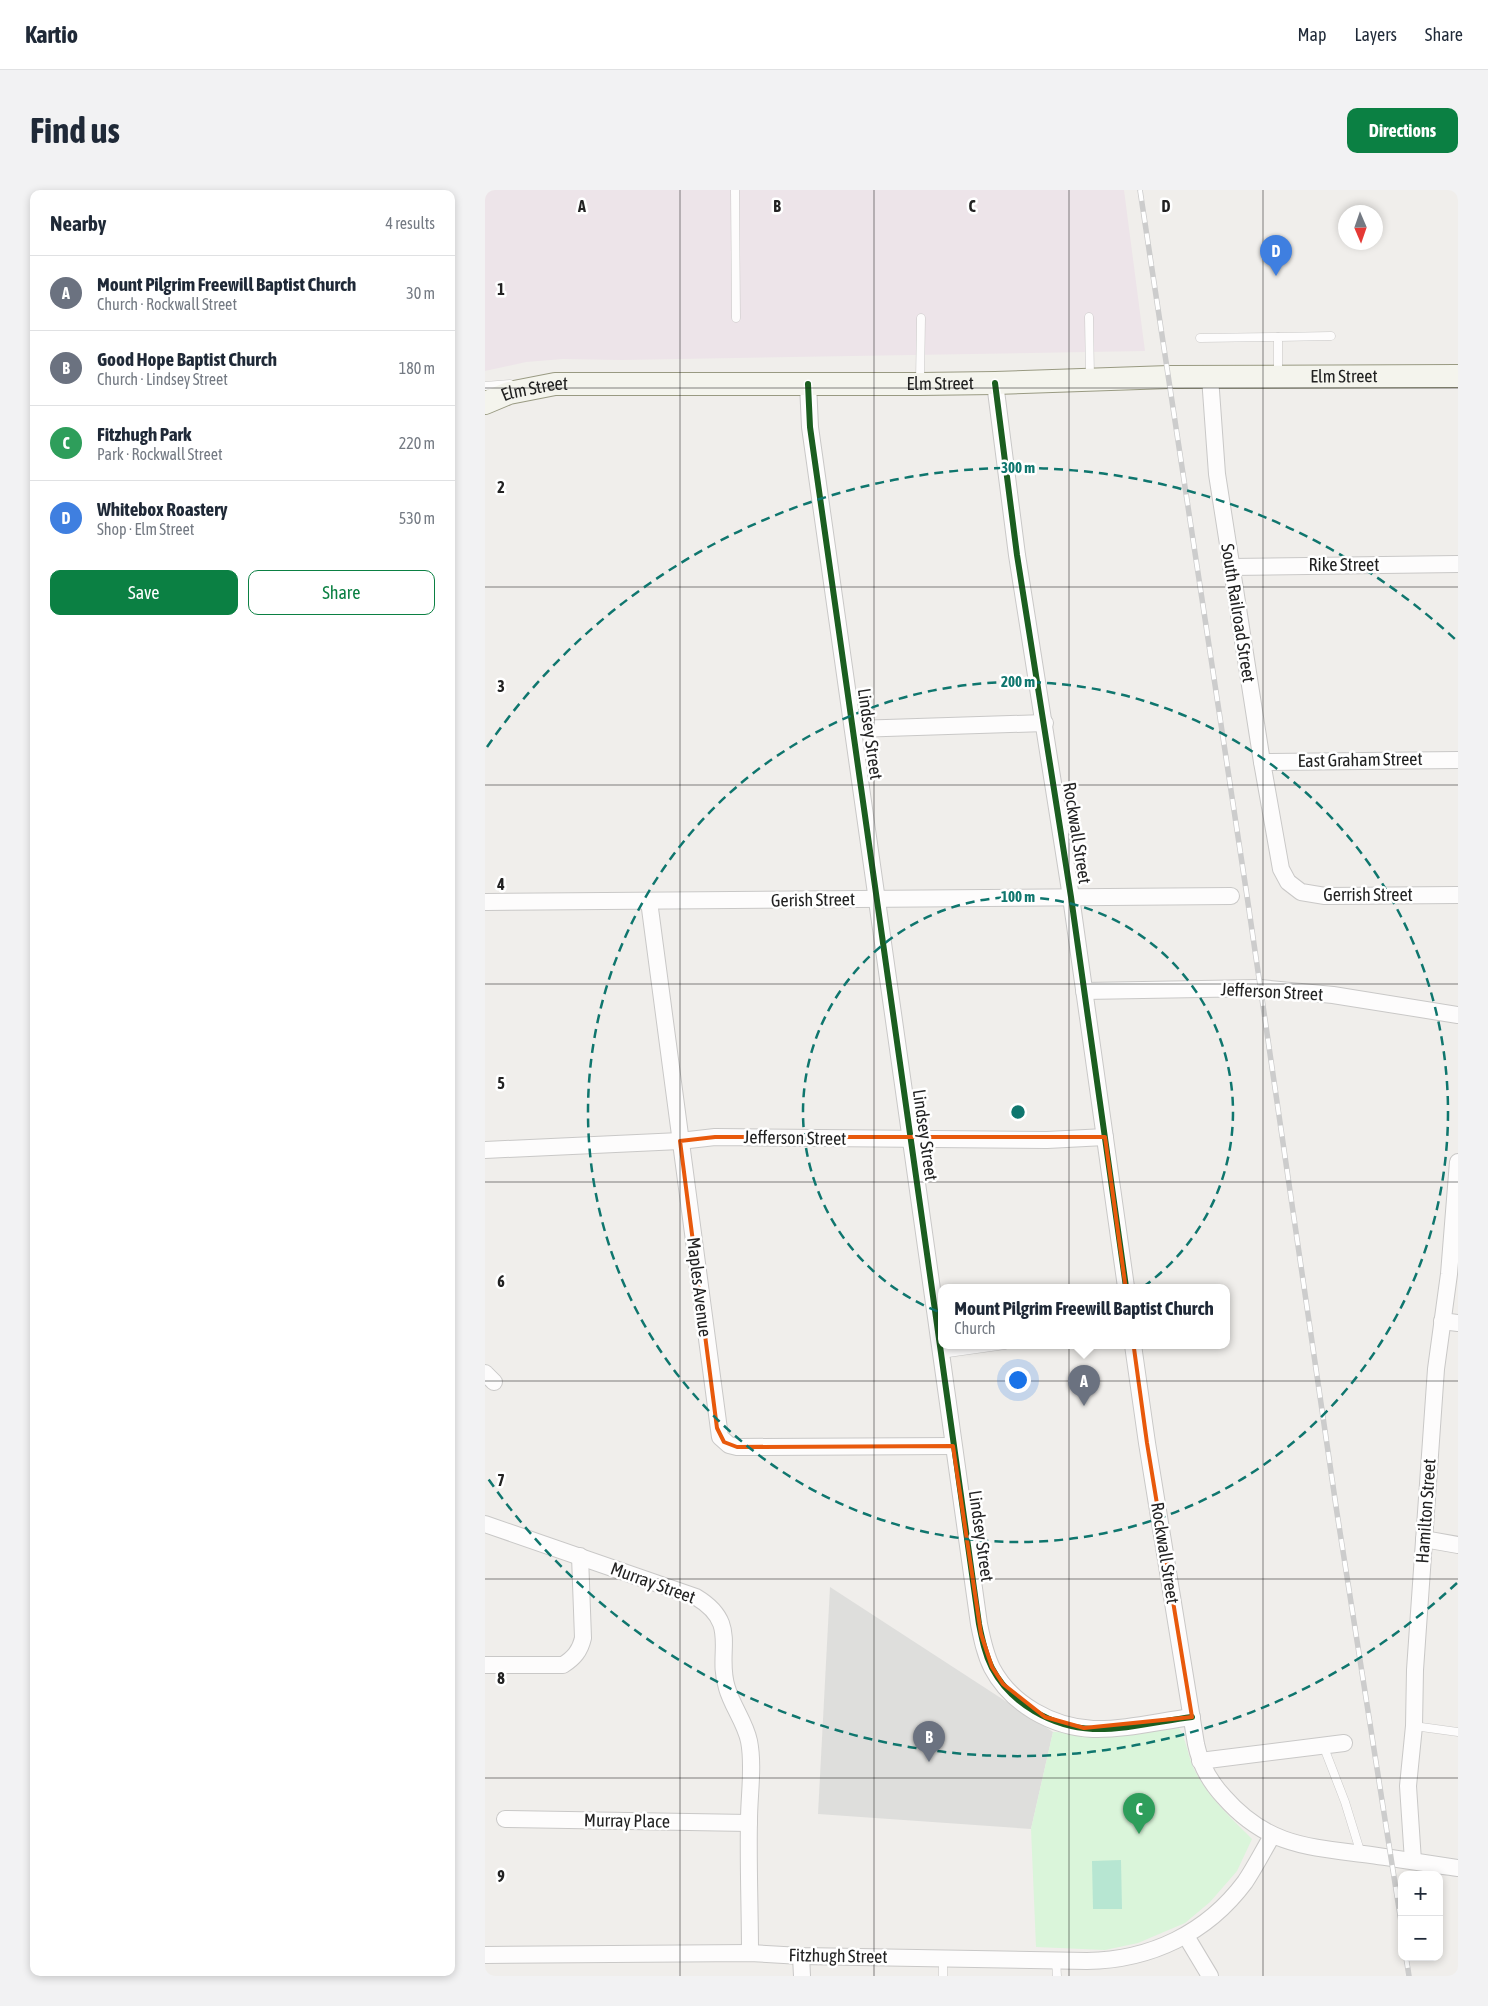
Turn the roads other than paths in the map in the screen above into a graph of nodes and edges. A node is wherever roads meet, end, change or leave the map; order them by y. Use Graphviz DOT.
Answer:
graph roads {
  1 [pos="735,190"];
  2 [pos="1089,317"];
  3 [pos="736,318"];
  4 [pos="921,318"];
  5 [pos="1331,336"];
  6 [pos="1278,337"];
  7 [pos="1200,338"];
  8 [pos="1278,376"];
  9 [pos="1458,376"];
  10 [pos="1210,377"];
  11 [pos="1090,380"];
  12 [pos="995,383"];
  13 [pos="555,384"];
  14 [pos="808,384"];
  15 [pos="921,384"];
  16 [pos="485,386"];
  17 [pos="485,403"];
  18 [pos="1458,564"];
  19 [pos="1231,566"];
  20 [pos="1045,723"];
  21 [pos="855,729"];
  22 [pos="1458,760"];
  23 [pos="1262,762"];
  24 [pos="1277,847"];
  25 [pos="1458,895"];
  26 [pos="1231,896"];
  27 [pos="1071,897"];
  28 [pos="877,899"];
  29 [pos="649,901"];
  30 [pos="485,902"];
  31 [pos="1084,991"];
  32 [pos="1458,1015"];
  33 [pos="1105,1137"];
  34 [pos="911,1140"];
  35 [pos="680,1141"];
  36 [pos="485,1150"];
  37 [pos="1458,1166"];
  38 [pos="1125,1284"];
  39 [pos="1450,1322"];
  40 [pos="938,1333"];
  41 [pos="940,1349"];
  42 [pos="977,1349"];
  43 [pos="1134,1349"];
  44 [pos="941,1354"];
  45 [pos="953,1446"];
  46 [pos="485,1524"];
  47 [pos="1424,1539"];
  48 [pos="1458,1545"];
  49 [pos="580,1556"];
  50 [pos="485,1665"];
  51 [pos="1192,1717"];
  52 [pos="1414,1726"];
  53 [pos="1458,1732"];
  54 [pos="1345,1743"];
  55 [pos="1323,1745"];
  56 [pos="1200,1761"];
  57 [pos="505,1818"];
  58 [pos="749,1823"];
  59 [pos="1271,1836"];
  60 [pos="1361,1854"];
  61 [pos="1413,1861"];
  62 [pos="1458,1868"];
  63 [pos="1187,1936"];
  64 [pos="750,1954"];
  65 [pos="485,1955"];
  66 [pos="801,1956"];
  67 [pos="943,1958"];
  68 [pos="1056,1968"];
  69 [pos="802,1976"];
  70 [pos="943,1976"];
  71 [pos="1211,1976"];
  1 -- 3 [label="lane"];
  2 -- 11 [label="lane"];
  4 -- 15 [label="lane"];
  5 -- 6 [label="lane"];
  6 -- 7 [label="lane"];
  6 -- 8 [label="lane"];
  8 -- 9 [label="main road, Elm Street"];
  8 -- 10 [label="main road, Elm Street"];
  10 -- 11 [label="main road, Elm Street"];
  10 -- 19 [label="street, South Railroad Street"];
  11 -- 12 [label="main road, Elm Street"];
  12 -- 15 [label="main road, Elm Street"];
  12 -- 20 [label="street, Rockwall Street"];
  13 -- 14 [label="main road, Elm Street"];
  13 -- 16 [label="lane"];
  13 -- 17 [label="main road, Elm Street"];
  14 -- 15 [label="main road, Elm Street"];
  14 -- 21 [label="street, Lindsey Street"];
  18 -- 19 [label="street, Rike Street"];
  19 -- 23 [label="street, South Railroad Street"];
  20 -- 21 [label="street"];
  20 -- 27 [label="street, Rockwall Street"];
  21 -- 28 [label="street, Lindsey Street"];
  22 -- 23 [label="street, East Graham Street"];
  23 -- 24 [label="street, South Railroad Street"];
  24 -- 25 [label="street, Gerrish Street"];
  26 -- 27 [label="street, Gerish Street"];
  27 -- 28 [label="street, Gerish Street"];
  27 -- 31 [label="street, Rockwall Street"];
  28 -- 29 [label="street, Gerish Street"];
  28 -- 34 [label="street, Lindsey Street"];
  29 -- 30 [label="street, Gerish Street"];
  29 -- 35 [label="street, Maples Avenue"];
  31 -- 32 [label="street, Jefferson Street"];
  31 -- 33 [label="street, Rockwall Street"];
  33 -- 34 [label="street, Jefferson Street"];
  33 -- 38 [label="street, Rockwall Street"];
  34 -- 35 [label="street, Jefferson Street"];
  34 -- 40 [label="street, Lindsey Street"];
  35 -- 36 [label="street, Jefferson Street"];
  35 -- 45 [label="street, Maples Avenue"];
  37 -- 39 [label="street, Hamilton Street"];
  39 -- 47 [label="street, Hamilton Street"];
  41 -- 44 [label="street, Lindsey Street"];
  42 -- 44 [label="lane"];
  43 -- 51 [label="street, Rockwall Street"];
  44 -- 45 [label="street, Lindsey Street"];
  45 -- 51 [label="street, Lindsey Street"];
  46 -- 49 [label="street, Murray Street"];
  47 -- 48 [label="street"];
  47 -- 52 [label="street, Hamilton Street"];
  49 -- 50 [label="street"];
  49 -- 58 [label="street, Murray Street"];
  51 -- 56 [label="street, Rockwall Street"];
  52 -- 53 [label="lane"];
  52 -- 61 [label="street, Hamilton Street"];
  54 -- 55 [label="street"];
  55 -- 56 [label="street"];
  55 -- 60 [label="lane"];
  56 -- 59 [label="street, Rockwall Street"];
  57 -- 58 [label="street, Murray Place"];
  58 -- 64 [label="street, Murray Street"];
  59 -- 60 [label="street, Rockwall Street"];
  59 -- 63 [label="street, Fitzhugh Street"];
  60 -- 61 [label="street, Rockwall Street"];
  61 -- 62 [label="street, Rockwall Street"];
  63 -- 68 [label="street, Fitzhugh Street"];
  63 -- 71 [label="street"];
  64 -- 65 [label="street, Fitzhugh Street"];
  64 -- 66 [label="street, Fitzhugh Street"];
  66 -- 67 [label="street, Fitzhugh Street"];
  66 -- 69 [label="street"];
  67 -- 68 [label="street, Fitzhugh Street"];
  67 -- 70 [label="lane"];
}
